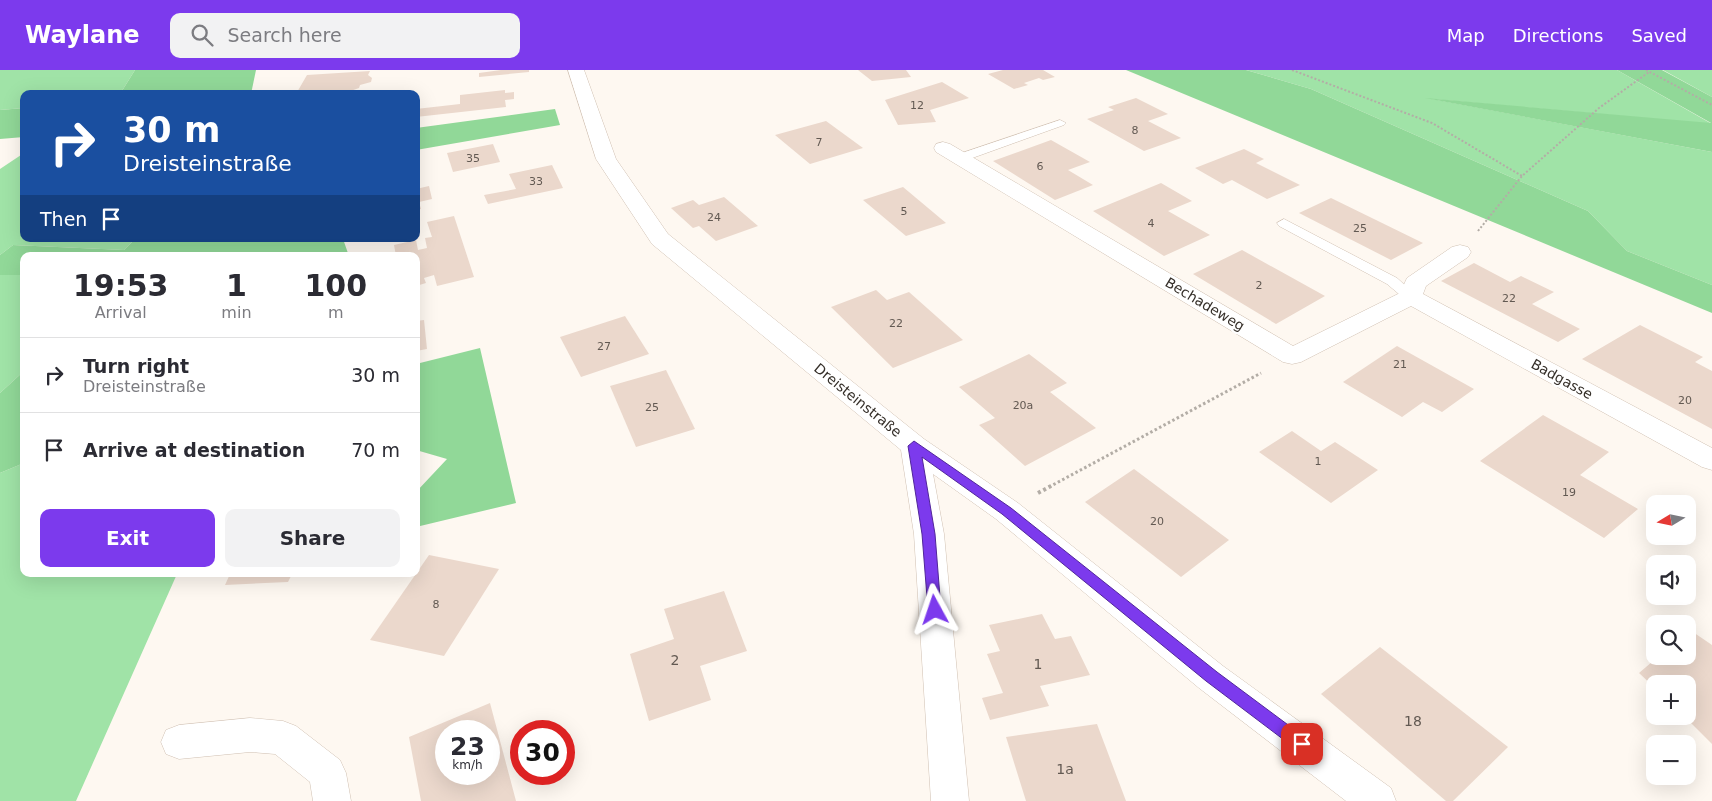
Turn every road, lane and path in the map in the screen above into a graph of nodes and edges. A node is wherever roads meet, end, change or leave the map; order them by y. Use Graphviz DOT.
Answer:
graph roads {
  1 [pos="576,70"];
  2 [pos="1292,70"];
  3 [pos="1647,71"];
  4 [pos="1712,105"];
  5 [pos="1060,123"];
  6 [pos="951,153"];
  7 [pos="1522,176"];
  8 [pos="1284,223"];
  9 [pos="1460,252"];
  10 [pos="1412,297"];
  11 [pos="1256,375"];
  12 [pos="914,446"];
  13 [pos="1712,460"];
  14 [pos="1037,494"];
  15 [pos="179,742"];
  16 [pos="332,801"];
  17 [pos="950,801"];
  18 [pos="1377,801"];
  1 -- 12 [label="street, Dreisteinstraße"];
  2 -- 7 [label="path"];
  3 -- 4 [label="path"];
  3 -- 7 [label="path"];
  5 -- 6 [label="lane"];
  6 -- 10 [label="street, Bechadeweg"];
  7 -- 9 [label="path"];
  8 -- 10 [label="lane"];
  9 -- 10 [label="street"];
  10 -- 13 [label="street, Badgasse"];
  11 -- 14 [label="path"];
  12 -- 17 [label="street"];
  12 -- 18 [label="street, Dreisteinstraße"];
  15 -- 16 [label="street"];
}
